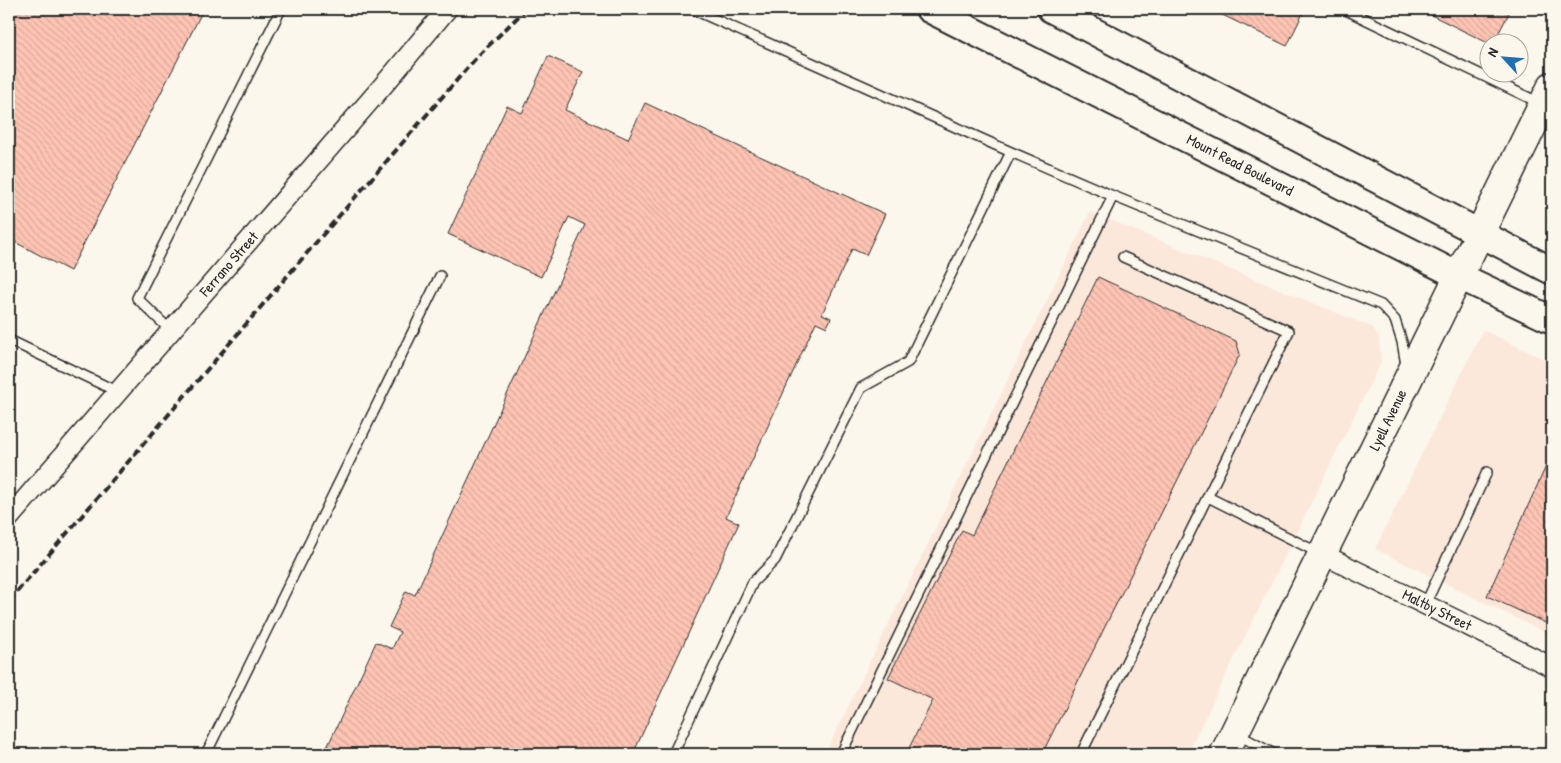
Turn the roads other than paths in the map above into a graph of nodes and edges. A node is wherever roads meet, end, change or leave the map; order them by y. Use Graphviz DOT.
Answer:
graph roads {
  1 [pos="281,9"];
  2 [pos="447,9"];
  3 [pos="692,9"];
  4 [pos="929,9"];
  5 [pos="1051,9"];
  6 [pos="1344,9"];
  7 [pos="1549,100"];
  8 [pos="1011,152"];
  9 [pos="1113,196"];
  10 [pos="1480,233"];
  11 [pos="1123,257"];
  12 [pos="1552,271"];
  13 [pos="440,276"];
  14 [pos="1459,276"];
  15 [pos="1552,320"];
  16 [pos="171,331"];
  17 [pos="9,340"];
  18 [pos="1409,378"];
  19 [pos="118,392"];
  20 [pos="1488,472"];
  21 [pos="1208,497"];
  22 [pos="9,518"];
  23 [pos="1322,554"];
  24 [pos="1425,605"];
  25 [pos="1552,667"];
  26 [pos="1229,743"];
  27 [pos="206,754"];
  28 [pos="673,754"];
  29 [pos="841,754"];
  30 [pos="1081,754"];
  31 [pos="1274,754"];
  1 -- 16 [label="lane"];
  2 -- 16 [label="street, Ferrano Street"];
  3 -- 8 [label="lane"];
  4 -- 14 [label="main road, Mount Read Boulevard"];
  5 -- 10 [label="main road"];
  6 -- 7 [label="lane"];
  7 -- 10 [label="main road, Lyell Avenue"];
  8 -- 9 [label="lane"];
  8 -- 28 [label="lane"];
  9 -- 18 [label="lane"];
  9 -- 29 [label="lane"];
  10 -- 12 [label="main road"];
  10 -- 14 [label="main road, Lyell Avenue"];
  11 -- 21 [label="lane"];
  13 -- 27 [label="lane"];
  14 -- 15 [label="main road, Mount Read Boulevard"];
  14 -- 18 [label="main road, Lyell Avenue"];
  16 -- 19 [label="street, Ferrano Street"];
  17 -- 19 [label="lane"];
  18 -- 23 [label="main road, Lyell Avenue"];
  19 -- 22 [label="street, Ferrano Street"];
  20 -- 24 [label="lane"];
  21 -- 23 [label="lane"];
  21 -- 30 [label="lane"];
  23 -- 24 [label="street, Maltby Street"];
  23 -- 26 [label="main road, Lyell Avenue"];
  24 -- 25 [label="street, Maltby Street"];
  26 -- 31 [label="lane"];
}
